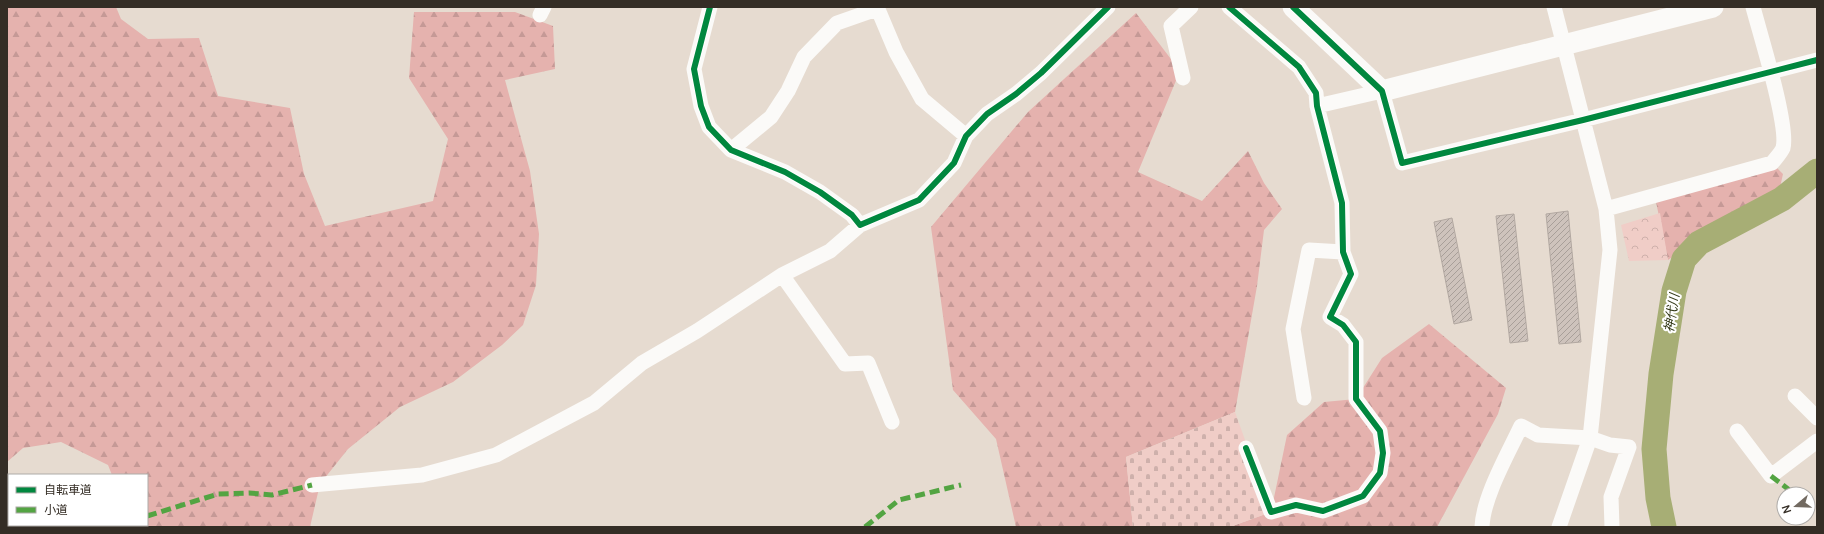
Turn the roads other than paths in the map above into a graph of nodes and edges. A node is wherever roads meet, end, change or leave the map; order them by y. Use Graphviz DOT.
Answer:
graph roads {
  1 [pos="710,7"];
  2 [pos="1108,7"];
  3 [pos="1191,7"];
  4 [pos="1229,7"];
  5 [pos="1293,7"];
  6 [pos="1554,7"];
  7 [pos="1713,7"];
  8 [pos="1753,7"];
  9 [pos="877,8"];
  10 [pos="1564,44"];
  11 [pos="1817,60"];
  12 [pos="1770,71"];
  13 [pos="1183,78"];
  14 [pos="1382,91"];
  15 [pos="1317,106"];
  16 [pos="1583,120"];
  17 [pos="966,136"];
  18 [pos="731,150"];
  19 [pos="1606,209"];
  20 [pos="860,225"];
  21 [pos="1343,252"];
  22 [pos="782,275"];
  23 [pos="1795,396"];
  24 [pos="1304,398"];
  25 [pos="1817,418"];
  26 [pos="892,422"];
  27 [pos="1737,430"];
  28 [pos="1590,438"];
  29 [pos="1817,441"];
  30 [pos="1246,448"];
  31 [pos="312,485"];
  32 [pos="1482,527"];
  33 [pos="1559,527"];
  34 [pos="1612,527"];
  1 -- 18 [label="street"];
  2 -- 17 [label="street"];
  3 -- 13 [label="street"];
  4 -- 15 [label="street"];
  5 -- 14 [label="street"];
  6 -- 10 [label="street"];
  7 -- 10 [label="street"];
  8 -- 12 [label="street"];
  9 -- 17 [label="street"];
  9 -- 18 [label="street"];
  10 -- 14 [label="street"];
  10 -- 16 [label="street"];
  11 -- 12 [label="street"];
  12 -- 16 [label="street"];
  12 -- 19 [label="street"];
  14 -- 15 [label="street"];
  14 -- 16 [label="street"];
  15 -- 21 [label="street"];
  16 -- 19 [label="street"];
  17 -- 20 [label="street"];
  18 -- 20 [label="street"];
  19 -- 28 [label="street"];
  20 -- 22 [label="street"];
  21 -- 24 [label="street"];
  21 -- 30 [label="street"];
  22 -- 26 [label="street"];
  22 -- 31 [label="street"];
  23 -- 25 [label="street"];
  27 -- 29 [label="street"];
  28 -- 32 [label="street"];
  28 -- 33 [label="street"];
  28 -- 34 [label="street"];
}
